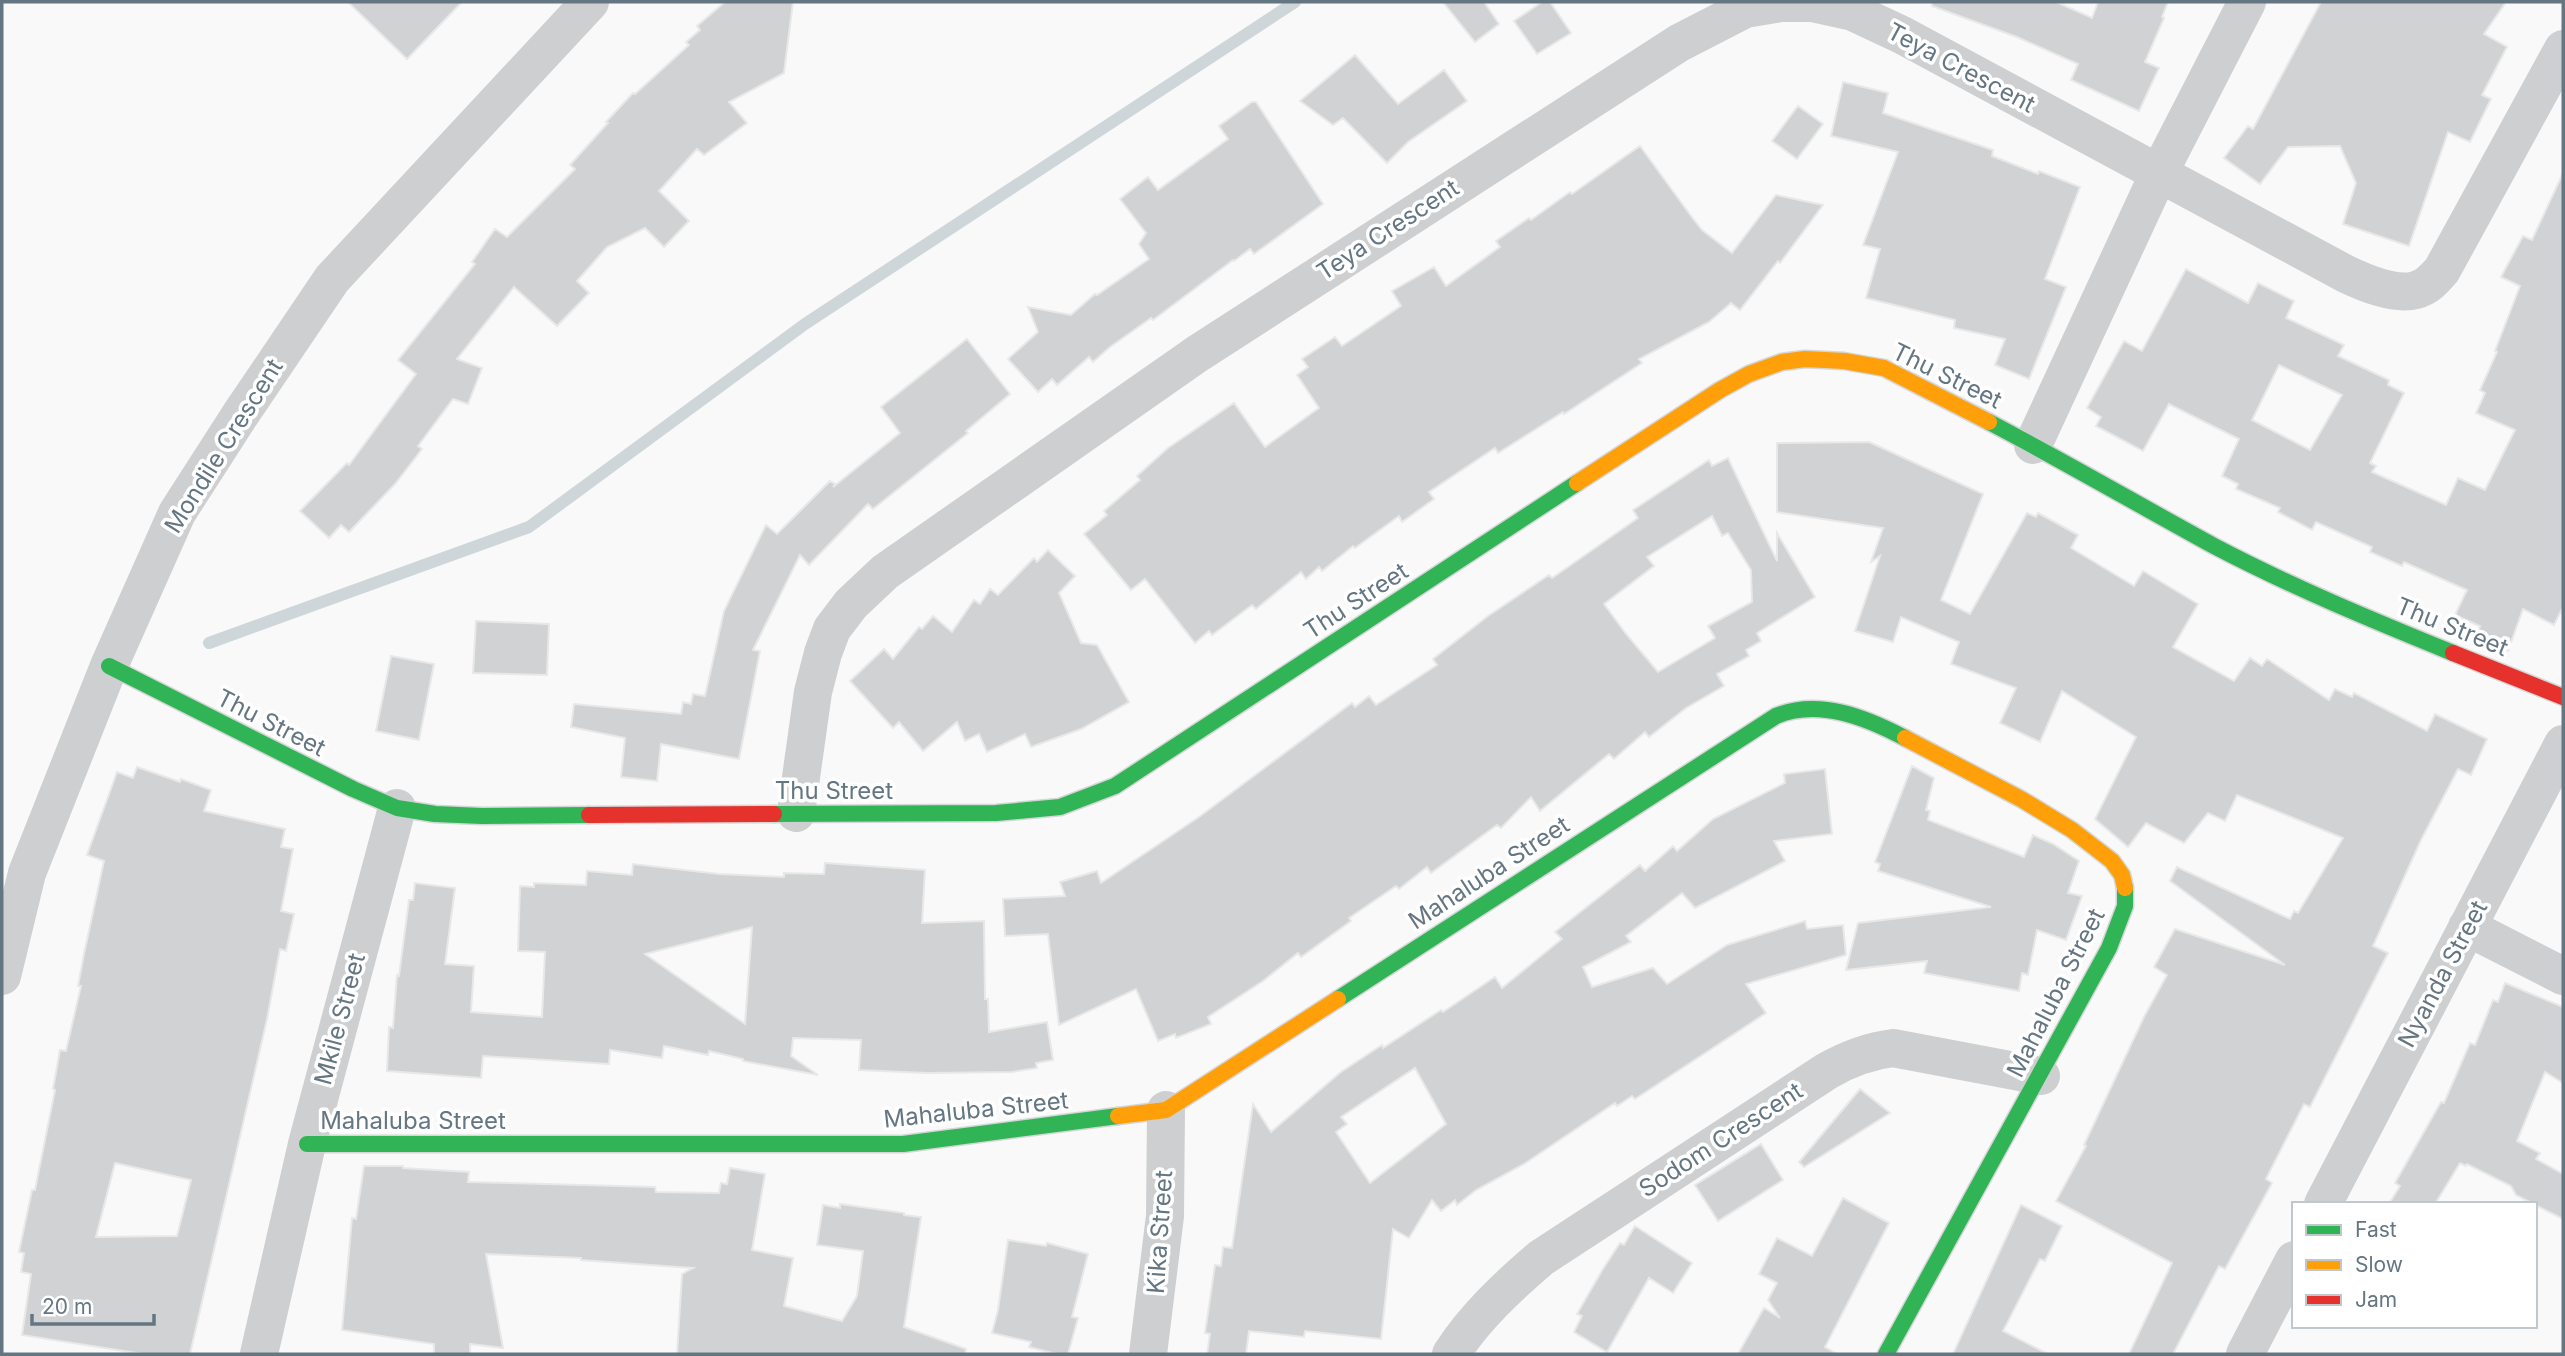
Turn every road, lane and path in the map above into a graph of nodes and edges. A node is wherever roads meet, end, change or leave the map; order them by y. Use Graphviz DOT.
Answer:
graph roads {
  1 [pos="590,2"];
  2 [pos="2247,2"];
  3 [pos="2563,50"];
  4 [pos="2159,173"];
  5 [pos="2033,445"];
  6 [pos="109,666"];
  7 [pos="2563,696"];
  8 [pos="2563,744"];
  9 [pos="397,808"];
  10 [pos="796,813"];
  11 [pos="2467,927"];
  12 [pos="2,976"];
  13 [pos="2563,976"];
  14 [pos="2041,1076"];
  15 [pos="1166,1110"];
  16 [pos="307,1144"];
  17 [pos="2324,1202"];
  18 [pos="2292,1265"];
  19 [pos="259,1354"];
  20 [pos="1148,1354"];
  21 [pos="1451,1354"];
  22 [pos="1886,1354"];
  23 [pos="2245,1354"];
  1 -- 6 [label="street, Mondile Crescent"];
  2 -- 4 [label="street"];
  3 -- 4 [label="street, Teya Crescent"];
  4 -- 5 [label="street"];
  4 -- 10 [label="street, Teya Crescent"];
  5 -- 7 [label="street, Thu Street"];
  5 -- 10 [label="street, Thu Street"];
  6 -- 9 [label="street, Thu Street"];
  6 -- 12 [label="street, Mondile Crescent"];
  8 -- 11 [label="street, Nyanda Street"];
  9 -- 10 [label="street, Thu Street"];
  9 -- 16 [label="street, Mkile Street"];
  11 -- 13 [label="street"];
  11 -- 17 [label="street, Nyanda Street"];
  14 -- 15 [label="street, Mahaluba Street"];
  14 -- 21 [label="street, Sodom Crescent"];
  14 -- 22 [label="street, Mahaluba Street"];
  15 -- 16 [label="street, Mahaluba Street"];
  15 -- 20 [label="street, Kika Street"];
  16 -- 19 [label="street, Mkile Street"];
  18 -- 23 [label="street"];
}
